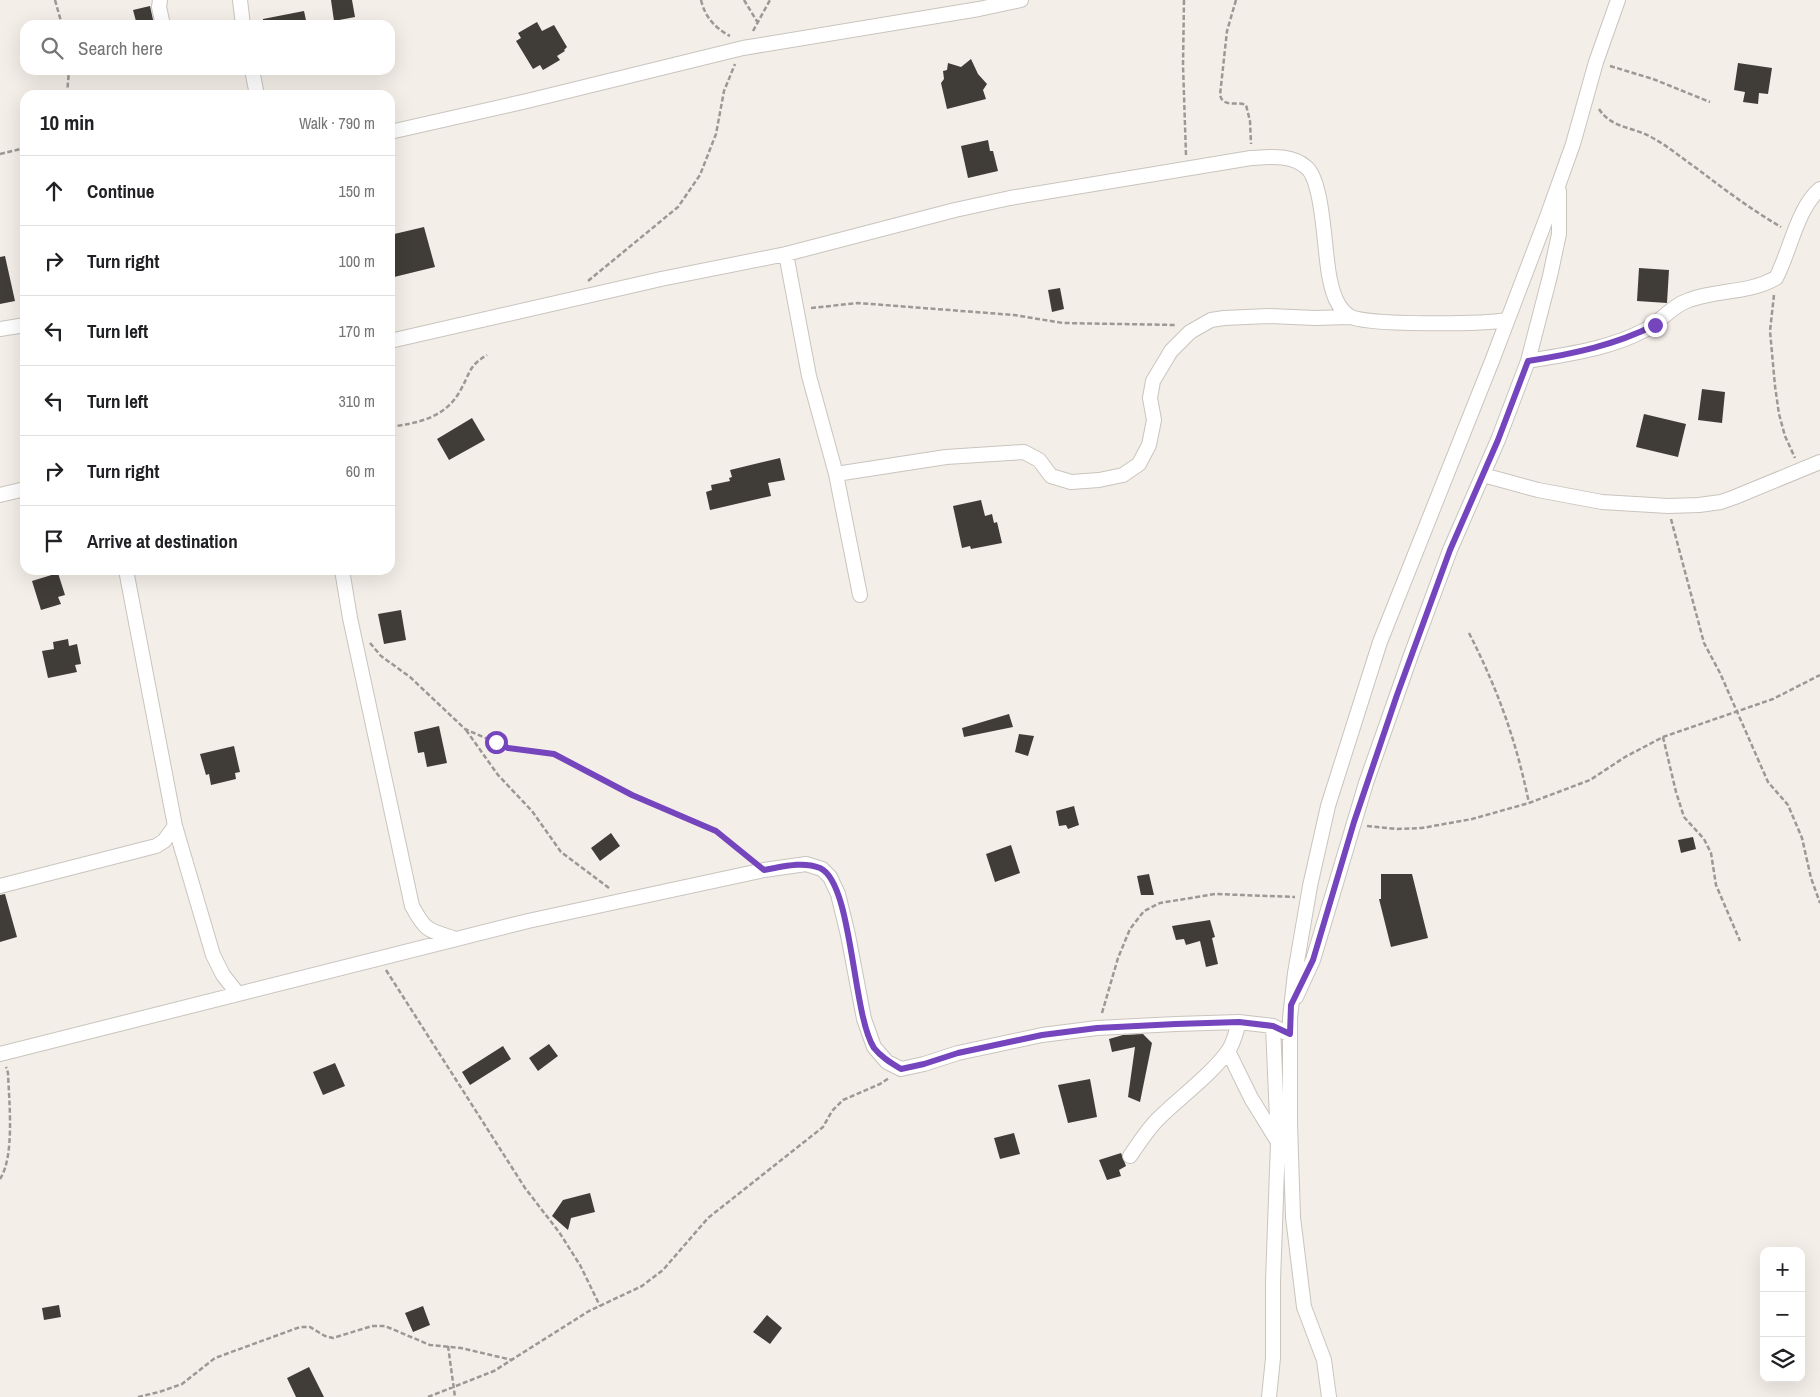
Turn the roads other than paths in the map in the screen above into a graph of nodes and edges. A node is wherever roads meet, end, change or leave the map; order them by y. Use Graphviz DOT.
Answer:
graph roads {
  1 [pos="160,0"];
  2 [pos="240,0"];
  3 [pos="1021,0"];
  4 [pos="1618,0"];
  5 [pos="162,20"];
  6 [pos="242,20"];
  7 [pos="253,75"];
  8 [pos="255,90"];
  9 [pos="395,131"];
  10 [pos="1559,183"];
  11 [pos="1820,189"];
  12 [pos="786,254"];
  13 [pos="1350,317"];
  14 [pos="1507,320"];
  15 [pos="20,326"];
  16 [pos="0,330"];
  17 [pos="395,339"];
  18 [pos="1528,361"];
  19 [pos="1820,462"];
  20 [pos="836,474"];
  21 [pos="1483,475"];
  22 [pos="20,490"];
  23 [pos="0,495"];
  24 [pos="127,575"];
  25 [pos="343,575"];
  26 [pos="860,595"];
  27 [pos="175,826"];
  28 [pos="0,886"];
  29 [pos="454,938"];
  30 [pos="238,994"];
  31 [pos="1291,1005"];
  32 [pos="1239,1022"];
  33 [pos="1273,1026"];
  34 [pos="1290,1034"];
  35 [pos="1228,1051"];
  36 [pos="1,1054"];
  37 [pos="1278,1142"];
  38 [pos="1130,1156"];
  39 [pos="1292,1156"];
  40 [pos="1269,1397"];
  41 [pos="1330,1397"];
  1 -- 5 [label="street"];
  2 -- 6 [label="street"];
  3 -- 9 [label="street"];
  4 -- 10 [label="street"];
  7 -- 8 [label="street"];
  10 -- 14 [label="street"];
  10 -- 18 [label="street"];
  11 -- 18 [label="street"];
  12 -- 13 [label="street"];
  12 -- 17 [label="street"];
  12 -- 20 [label="street"];
  13 -- 14 [label="street"];
  13 -- 20 [label="street"];
  14 -- 31 [label="street"];
  15 -- 16 [label="street"];
  18 -- 21 [label="street"];
  19 -- 21 [label="street"];
  20 -- 26 [label="street"];
  21 -- 31 [label="street"];
  22 -- 23 [label="street"];
  24 -- 27 [label="street"];
  25 -- 29 [label="street"];
  27 -- 28 [label="street"];
  27 -- 30 [label="street"];
  29 -- 30 [label="street"];
  29 -- 32 [label="street"];
  30 -- 36 [label="street"];
  31 -- 34 [label="street"];
  32 -- 33 [label="street"];
  32 -- 35 [label="street"];
  33 -- 34 [label="street"];
  33 -- 37 [label="street"];
  34 -- 39 [label="street"];
  35 -- 37 [label="street"];
  35 -- 38 [label="street"];
  37 -- 39 [label="street"];
  37 -- 40 [label="street"];
  39 -- 41 [label="street"];
}
